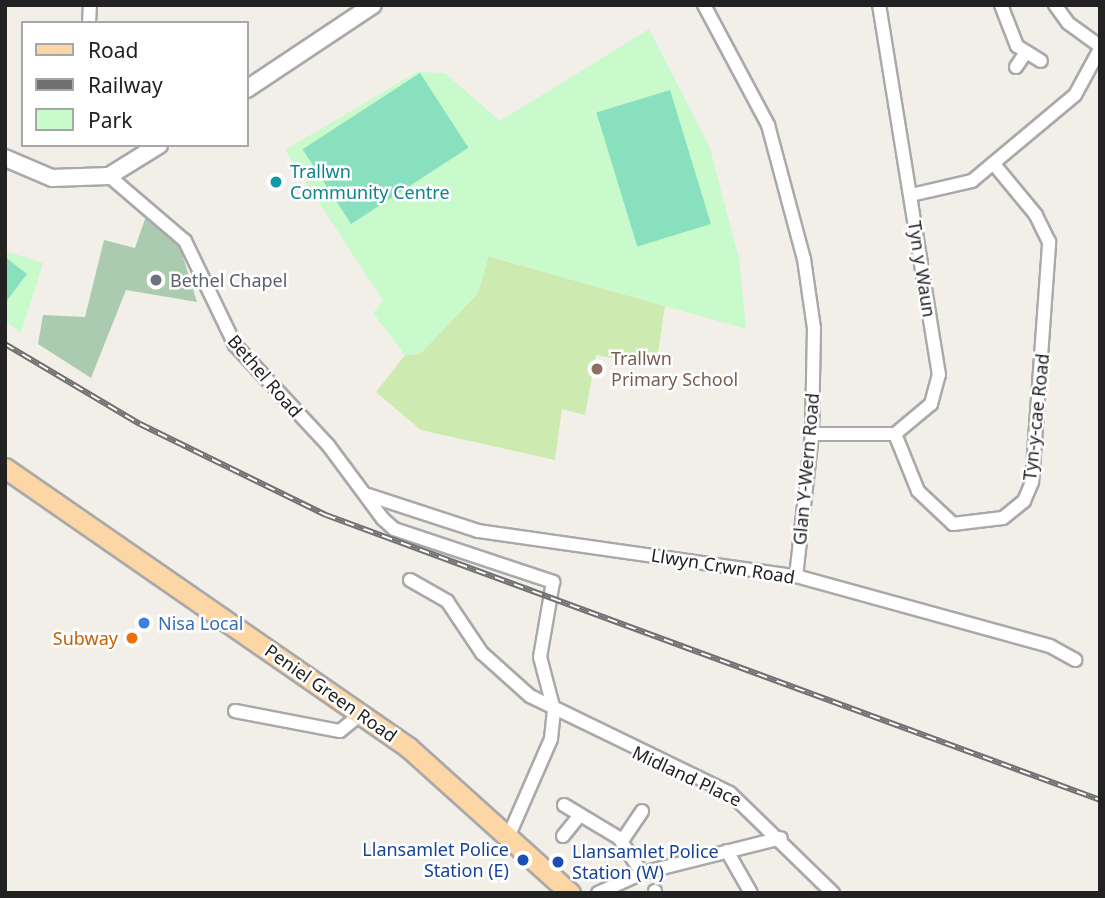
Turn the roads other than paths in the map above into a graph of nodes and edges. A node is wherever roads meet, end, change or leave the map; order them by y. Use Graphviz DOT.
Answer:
graph roads {
  1 [pos="373,5"];
  2 [pos="704,5"];
  3 [pos="879,5"];
  4 [pos="1001,5"];
  5 [pos="1055,5"];
  6 [pos="1100,48"];
  7 [pos="1026,52"];
  8 [pos="1041,61"];
  9 [pos="1016,67"];
  10 [pos="248,88"];
  11 [pos="156,147"];
  12 [pos="5,158"];
  13 [pos="993,163"];
  14 [pos="109,176"];
  15 [pos="911,195"];
  16 [pos="812,434"];
  17 [pos="895,435"];
  18 [pos="5,468"];
  19 [pos="368,495"];
  20 [pos="478,531"];
  21 [pos="474,554"];
  22 [pos="796,576"];
  23 [pos="410,580"];
  24 [pos="1075,660"];
  25 [pos="554,710"];
  26 [pos="235,711"];
  27 [pos="362,713"];
  28 [pos="565,804"];
  29 [pos="642,811"];
  30 [pos="579,817"];
  31 [pos="510,833"];
  32 [pos="563,836"];
  33 [pos="782,838"];
  34 [pos="622,841"];
  35 [pos="727,851"];
  36 [pos="642,873"];
  37 [pos="570,893"];
  38 [pos="598,893"];
  39 [pos="751,893"];
  40 [pos="832,893"];
  1 -- 10 [label="street"];
  2 -- 16 [label="street, Glan Y-Wern Road"];
  3 -- 15 [label="street, Tyn y Waun"];
  4 -- 7 [label="street"];
  5 -- 6 [label="street"];
  6 -- 13 [label="street"];
  7 -- 8 [label="street"];
  7 -- 9 [label="street"];
  11 -- 14 [label="street"];
  12 -- 14 [label="street"];
  13 -- 15 [label="street"];
  13 -- 17 [label="street, Tyn-y-cae Road"];
  14 -- 19 [label="street, Bethel Road"];
  15 -- 17 [label="street, Tyn y Waun"];
  16 -- 17 [label="street"];
  16 -- 22 [label="street, Glan Y-Wern Road"];
  18 -- 27 [label="main road, Peniel Green Road"];
  19 -- 20 [label="street, Llwyn Crwn Road"];
  19 -- 21 [label="street, Bethel Road"];
  20 -- 21 [label="street"];
  20 -- 22 [label="street, Llwyn Crwn Road"];
  21 -- 25 [label="street, Bethel Road"];
  22 -- 24 [label="street, Llwyn Crwn Road"];
  23 -- 25 [label="street, Midland Place"];
  25 -- 31 [label="street"];
  25 -- 33 [label="street, Midland Place"];
  26 -- 27 [label="street"];
  27 -- 31 [label="main road, Peniel Green Road"];
  28 -- 30 [label="street"];
  29 -- 34 [label="street"];
  30 -- 32 [label="street"];
  30 -- 34 [label="street"];
  31 -- 37 [label="main road, Peniel Green Road"];
  33 -- 35 [label="street"];
  33 -- 40 [label="street, Midland Place"];
  34 -- 36 [label="street"];
  35 -- 36 [label="street"];
  35 -- 39 [label="street"];
  36 -- 38 [label="street"];
}
